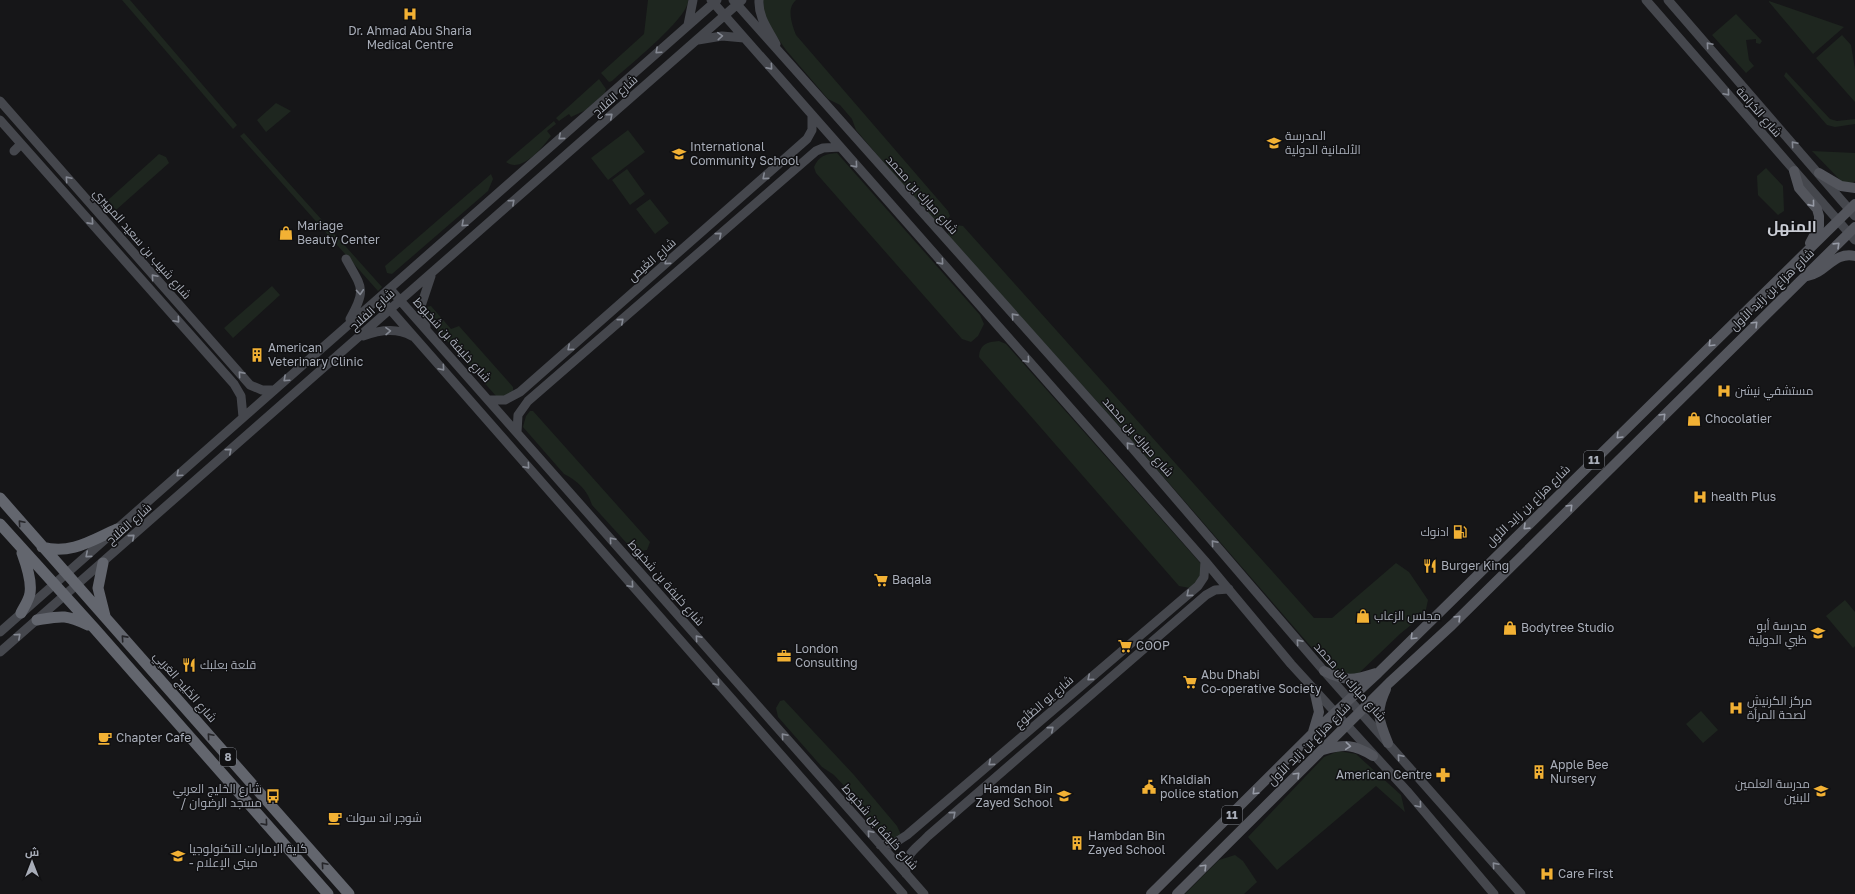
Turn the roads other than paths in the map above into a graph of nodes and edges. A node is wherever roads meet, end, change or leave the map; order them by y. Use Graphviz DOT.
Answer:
graph roads {
  1 [pos="693,0"];
  2 [pos="759,0"];
  3 [pos="1646,0"];
  4 [pos="1668,0"];
  5 [pos="714,1"];
  6 [pos="737,1"];
  7 [pos="724,15"];
  8 [pos="688,25"];
  9 [pos="744,38"];
  10 [pos="696,40"];
  11 [pos="789,66"];
  12 [pos="0,102"];
  13 [pos="812,116"];
  14 [pos="0,120"];
  15 [pos="21,144"];
  16 [pos="840,147"];
  17 [pos="14,151"];
  18 [pos="1794,171"];
  19 [pos="1819,173"];
  20 [pos="1855,188"];
  21 [pos="1853,210"];
  22 [pos="1838,220"];
  23 [pos="1853,233"];
  24 [pos="117,234"];
  25 [pos="108,242"];
  26 [pos="142,247"];
  27 [pos="1808,248"];
  28 [pos="134,254"];
  29 [pos="1855,256"];
  30 [pos="346,259"];
  31 [pos="431,275"];
  32 [pos="1805,276"];
  33 [pos="390,289"];
  34 [pos="380,298"];
  35 [pos="400,301"];
  36 [pos="390,310"];
  37 [pos="347,325"];
  38 [pos="427,330"];
  39 [pos="359,337"];
  40 [pos="416,339"];
  41 [pos="274,390"];
  42 [pos="488,400"];
  43 [pos="243,417"];
  44 [pos="517,432"];
  45 [pos="0,498"];
  46 [pos="0,524"];
  47 [pos="117,529"];
  48 [pos="18,545"];
  49 [pos="42,547"];
  50 [pos="1205,561"];
  51 [pos="103,563"];
  52 [pos="66,574"];
  53 [pos="54,584"];
  54 [pos="77,586"];
  55 [pos="1229,589"];
  56 [pos="65,596"];
  57 [pos="21,613"];
  58 [pos="36,620"];
  59 [pos="107,620"];
  60 [pos="95,629"];
  61 [pos="0,632"];
  62 [pos="0,652"];
  63 [pos="1324,671"];
  64 [pos="1378,673"];
  65 [pos="1389,683"];
  66 [pos="1314,689"];
  67 [pos="1350,699"];
  68 [pos="1361,711"];
  69 [pos="1335,713"];
  70 [pos="1347,725"];
  71 [pos="1312,734"];
  72 [pos="1388,743"];
  73 [pos="1321,751"];
  74 [pos="1373,756"];
  75 [pos="942,805"];
  76 [pos="924,840"];
  77 [pos="880,845"];
  78 [pos="906,874"];
  79 [pos="328,894"];
  80 [pos="349,894"];
  81 [pos="903,894"];
  82 [pos="924,894"];
  83 [pos="1151,894"];
  84 [pos="1177,894"];
  85 [pos="1494,894"];
  86 [pos="1521,894"];
  1 -- 8 [label="main road"];
  2 -- 11 [label="main road"];
  3 -- 18 [label="main road, شارع الكرامة, one-way"];
  19 -- 4 [label="main road, شارع الكرامة, one-way"];
  5 -- 7 [label="main road"];
  5 -- 8 [label="main road, شارع الفلاح"];
  6 -- 7 [label="main road, شارع الفلاح"];
  6 -- 11 [label="main road, شارع مبارك بن محمد"];
  7 -- 9 [label="main road"];
  7 -- 10 [label="main road, شارع الفلاح"];
  8 -- 33 [label="main road, شارع الفلاح, one-way"];
  10 -- 9 [label="main road, one-way"];
  9 -- 13 [label="main road, one-way"];
  31 -- 10 [label="main road, شارع الفلاح, one-way"];
  63 -- 11 [label="main road, شارع مبارك بن محمد, one-way"];
  24 -- 12 [label="main road, شارع شبيب بن سعيد المهيري, one-way"];
  13 -- 16 [label="main road"];
  13 -- 42 [label="main road, شارع الغَيص, one-way"];
  14 -- 15 [label="main road, شارع شبيب بن سعيد المهيري"];
  15 -- 17 [label="main road"];
  15 -- 25 [label="main road, شارع شبيب بن سعيد المهيري, one-way"];
  44 -- 16 [label="main road, شارع الغَيص, one-way"];
  16 -- 50 [label="main road, one-way"];
  18 -- 22 [label="main road, شارع الكرامة"];
  18 -- 27 [label="main road, one-way"];
  19 -- 20 [label="main road"];
  19 -- 21 [label="main road, شارع الكرامة"];
  21 -- 22 [label="main road, شارع هزاع بن زايد الأول / 11"];
  22 -- 23 [label="main road, شارع الكرامة"];
  22 -- 27 [label="main road, شارع هزاع بن زايد الأول / 11"];
  32 -- 23 [label="main road, شارع هزاع بن زايد الأول / 11, one-way"];
  24 -- 25 [label="main road"];
  24 -- 28 [label="main road, شارع شبيب بن سعيد المهيري"];
  25 -- 43 [label="main road, شارع شبيب بن سعيد المهيري, one-way"];
  26 -- 28 [label="main road"];
  27 -- 64 [label="main road, شارع هزاع بن زايد الأول / 11, one-way"];
  41 -- 28 [label="main road, شارع شبيب بن سعيد المهيري, one-way"];
  29 -- 32 [label="main road"];
  30 -- 37 [label="main road, one-way"];
  31 -- 35 [label="main road, شارع الفلاح"];
  31 -- 38 [label="main road"];
  65 -- 32 [label="main road, شارع هزاع بن زايد الأول / 11, one-way"];
  33 -- 34 [label="main road, شارع الفلاح"];
  33 -- 35 [label="main road, شارع خليفة بن شخبوط"];
  34 -- 36 [label="main road"];
  34 -- 37 [label="main road, شارع الفلاح"];
  35 -- 36 [label="main road, شارع الفلاح"];
  35 -- 38 [label="main road, شارع خليفة بن شخبوط"];
  36 -- 39 [label="main road, شارع الفلاح"];
  36 -- 40 [label="main road"];
  37 -- 41 [label="main road, شارع الفلاح, one-way"];
  38 -- 42 [label="main road, شارع خليفة بن شخبوط"];
  39 -- 40 [label="main road, one-way"];
  51 -- 39 [label="main road, شارع الفلاح, one-way"];
  40 -- 81 [label="main road, one-way"];
  41 -- 43 [label="main road, شارع الفلاح"];
  42 -- 44 [label="main road, شارع خليفة بن شخبوط"];
  43 -- 47 [label="main road, شارع الفلاح, one-way"];
  77 -- 44 [label="main road, شارع خليفة بن شخبوط, one-way"];
  49 -- 45 [label="highway, شارع الخَلِيج العَربِي / 8, one-way"];
  46 -- 48 [label="highway, 8"];
  47 -- 49 [label="highway"];
  47 -- 52 [label="main road, شارع الفلاح, one-way"];
  48 -- 53 [label="highway, 8"];
  48 -- 57 [label="highway"];
  49 -- 52 [label="highway, شارع الخَلِيج العَربِي / 8"];
  50 -- 55 [label="main road"];
  50 -- 75 [label="main road, شارع يَو الضُّلُوع, one-way"];
  51 -- 54 [label="main road, شارع الفلاح"];
  51 -- 59 [label="highway"];
  52 -- 53 [label="main road, شارع الفلاح"];
  52 -- 54 [label="highway, شارع الخَلِيج العَربِي / 8"];
  53 -- 56 [label="highway, 8"];
  53 -- 57 [label="main road, شارع الفلاح"];
  54 -- 56 [label="main road, شارع الفلاح"];
  54 -- 59 [label="highway, شارع الخَلِيج العَربِي / 8"];
  55 -- 66 [label="main road"];
  76 -- 55 [label="main road, شارع يَو الضُّلُوع, one-way"];
  56 -- 58 [label="main road, شارع الفلاح"];
  56 -- 60 [label="highway, 8"];
  57 -- 61 [label="main road, شارع الفلاح"];
  58 -- 60 [label="highway"];
  62 -- 58 [label="main road, شارع الفلاح, one-way"];
  80 -- 59 [label="highway, شارع الخَلِيج العَربِي / 8, one-way"];
  60 -- 79 [label="highway, 8, one-way"];
  63 -- 64 [label="main road"];
  63 -- 67 [label="main road, شارع مبارك بن محمد"];
  64 -- 67 [label="main road, شارع هزاع بن زايد الأول / 11"];
  65 -- 68 [label="main road, شارع هزاع بن زايد الأول / 11"];
  65 -- 72 [label="main road"];
  66 -- 69 [label="main road"];
  66 -- 71 [label="main road"];
  67 -- 68 [label="main road, شارع مبارك بن محمد"];
  67 -- 69 [label="main road, شارع هزاع بن زايد الأول / 11"];
  68 -- 70 [label="main road, شارع هزاع بن زايد الأول / 11"];
  68 -- 72 [label="main road, شارع مبارك بن محمد"];
  69 -- 70 [label="main road"];
  69 -- 71 [label="main road, شارع هزاع بن زايد الأول / 11"];
  70 -- 73 [label="main road, شارع هزاع بن زايد الأول / 11"];
  70 -- 74 [label="main road"];
  71 -- 83 [label="main road, شارع هزاع بن زايد الأول / 11, one-way"];
  86 -- 72 [label="main road, شارع مبارك بن محمد, one-way"];
  73 -- 74 [label="main road, one-way"];
  84 -- 73 [label="main road, شارع هزاع بن زايد الأول / 11, one-way"];
  74 -- 85 [label="main road, one-way"];
  75 -- 76 [label="main road"];
  75 -- 77 [label="main road, شارع يَو الضُّلُوع"];
  76 -- 78 [label="main road, شارع يَو الضُّلُوع"];
  77 -- 78 [label="main road, شارع خليفة بن شخبوط"];
  78 -- 82 [label="main road, شارع خليفة بن شخبوط"];
}
